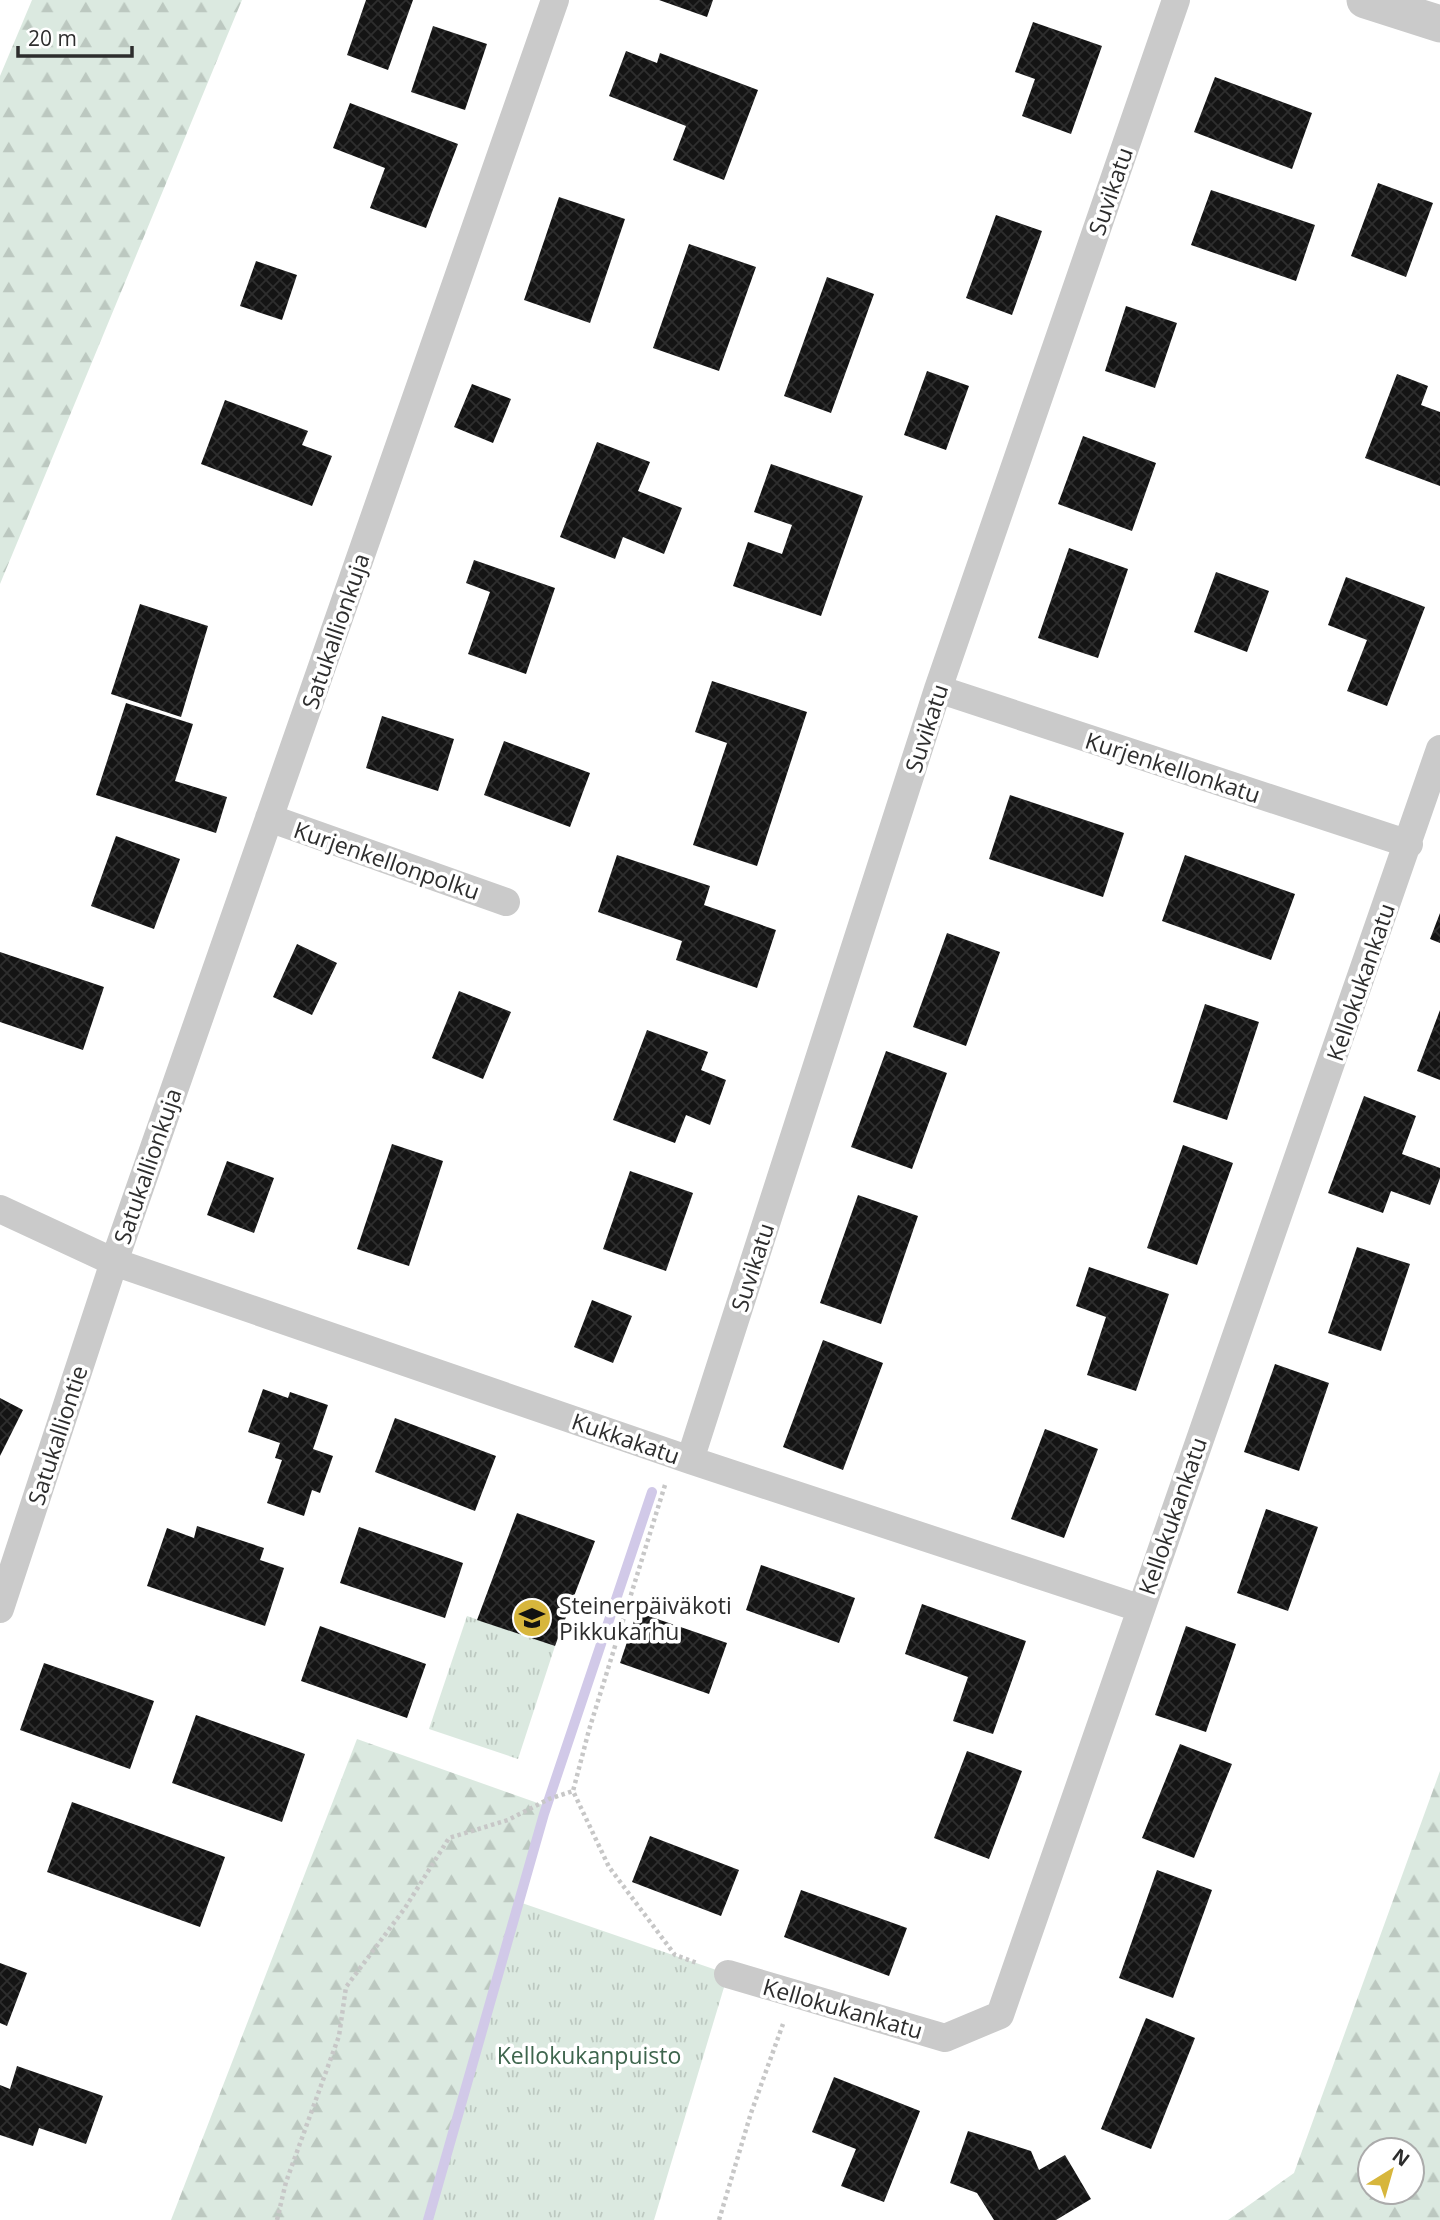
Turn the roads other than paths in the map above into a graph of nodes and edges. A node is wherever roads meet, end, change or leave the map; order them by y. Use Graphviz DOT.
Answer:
graph roads {
  1 [pos="555,0"];
  2 [pos="1176,0"];
  3 [pos="1365,0"];
  4 [pos="1440,24"];
  5 [pos="938,689"];
  6 [pos="1440,749"];
  7 [pos="269,818"];
  8 [pos="1409,844"];
  9 [pos="506,902"];
  10 [pos="0,1209"];
  11 [pos="114,1262"];
  12 [pos="682,1457"];
  13 [pos="1139,1608"];
  14 [pos="0,1609"];
  15 [pos="728,1974"];
  1 -- 7 [label="street, Satukallionkuja"];
  2 -- 5 [label="street, Suvikatu"];
  3 -- 4 [label="street"];
  5 -- 8 [label="street, Kurjenkellonkatu"];
  5 -- 12 [label="street, Suvikatu"];
  6 -- 8 [label="street, Kellokukankatu"];
  7 -- 9 [label="street, Kurjenkellonpolku"];
  7 -- 11 [label="street, Satukallionkuja"];
  8 -- 13 [label="street, Kellokukankatu"];
  10 -- 11 [label="street, Kukkakatu"];
  11 -- 12 [label="street, Kukkakatu"];
  11 -- 14 [label="street, Satukalliontie"];
  12 -- 13 [label="street, Kukkakatu"];
  13 -- 15 [label="street, Kellokukankatu"];
}
